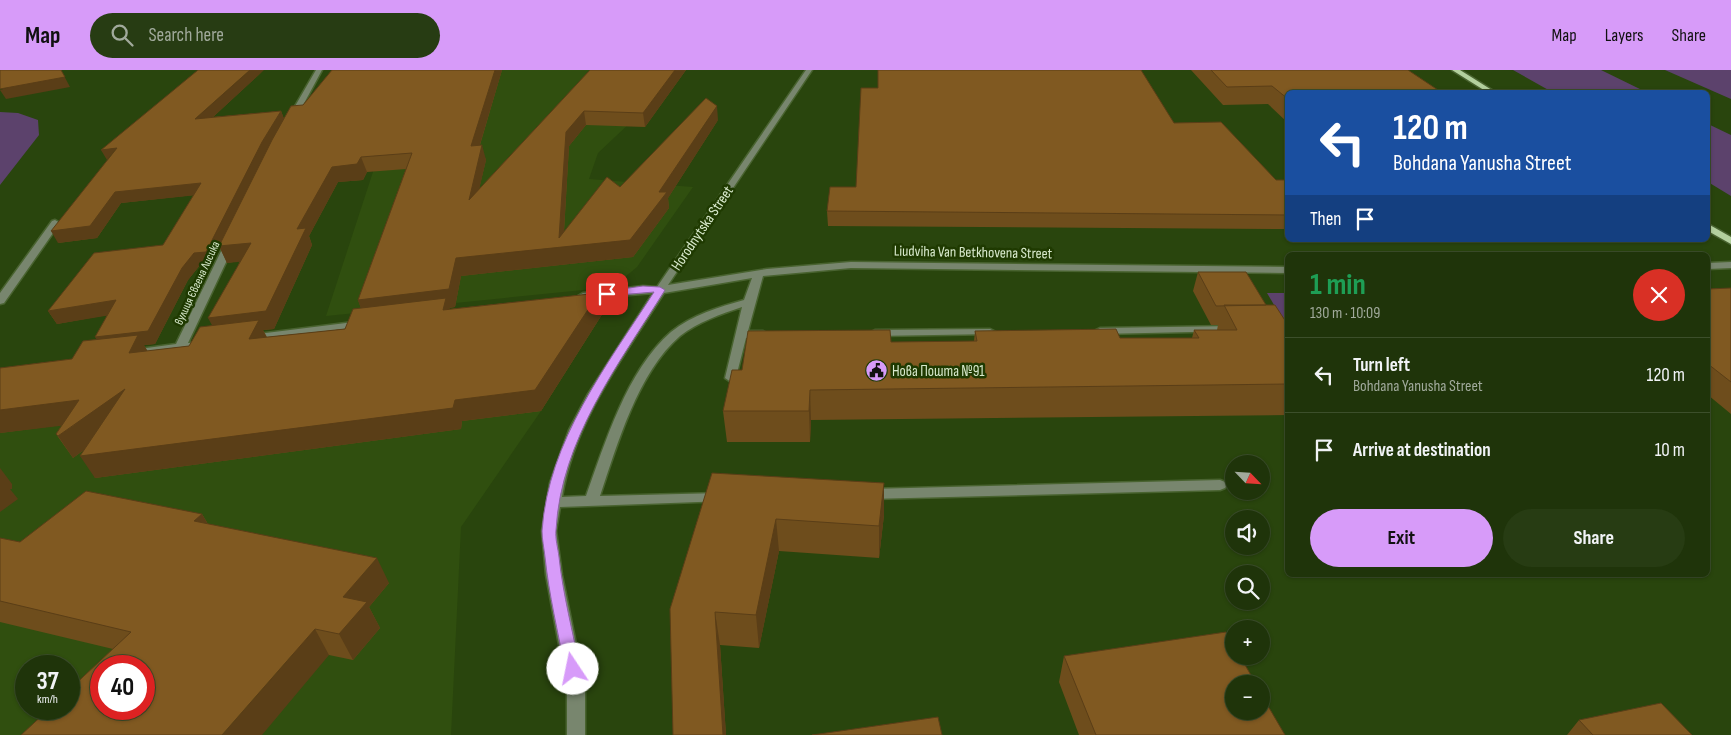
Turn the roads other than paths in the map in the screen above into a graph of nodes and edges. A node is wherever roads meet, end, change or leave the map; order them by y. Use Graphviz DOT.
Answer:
graph roads {
  1 [pos="319,70"];
  2 [pos="809,70"];
  3 [pos="1455,70"];
  4 [pos="1488,90"];
  5 [pos="286,129"];
  6 [pos="55,223"];
  7 [pos="1710,228"];
  8 [pos="234,234"];
  9 [pos="1731,242"];
  10 [pos="1731,265"];
  11 [pos="1710,266"];
  12 [pos="1285,270"];
  13 [pos="758,274"];
  14 [pos="660,290"];
  15 [pos="575,298"];
  16 [pos="0,301"];
  17 [pos="749,302"];
  18 [pos="378,322"];
  19 [pos="1249,329"];
  20 [pos="1083,331"];
  21 [pos="1006,332"];
  22 [pos="859,333"];
  23 [pos="770,334"];
  24 [pos="741,335"];
  25 [pos="240,340"];
  26 [pos="220,342"];
  27 [pos="180,347"];
  28 [pos="124,354"];
  29 [pos="732,378"];
  30 [pos="1220,485"];
  31 [pos="850,495"];
  32 [pos="731,498"];
  33 [pos="554,502"];
  34 [pos="591,502"];
  35 [pos="576,735"];
  1 -- 5 [label="street"];
  2 -- 14 [label="street, Horodnytska Street"];
  3 -- 4 [label="main road"];
  6 -- 16 [label="street"];
  7 -- 9 [label="main road"];
  8 -- 27 [label="street, вулиця Євгена Лисика"];
  10 -- 11 [label="street"];
  12 -- 13 [label="street, Liudviha Van Betkhovena Street"];
  13 -- 14 [label="street, Liudviha Van Betkhovena Street"];
  13 -- 17 [label="street"];
  14 -- 15 [label="street, Liudviha Van Betkhovena Street"];
  14 -- 33 [label="street, Horodnytska Street"];
  17 -- 24 [label="street"];
  17 -- 34 [label="street"];
  18 -- 25 [label="street"];
  19 -- 20 [label="street"];
  21 -- 22 [label="street"];
  23 -- 24 [label="street"];
  24 -- 29 [label="street"];
  26 -- 27 [label="street"];
  27 -- 28 [label="street"];
  30 -- 31 [label="street"];
  32 -- 34 [label="street"];
  33 -- 34 [label="street"];
  33 -- 35 [label="street, Horodnytska Street"];
}
